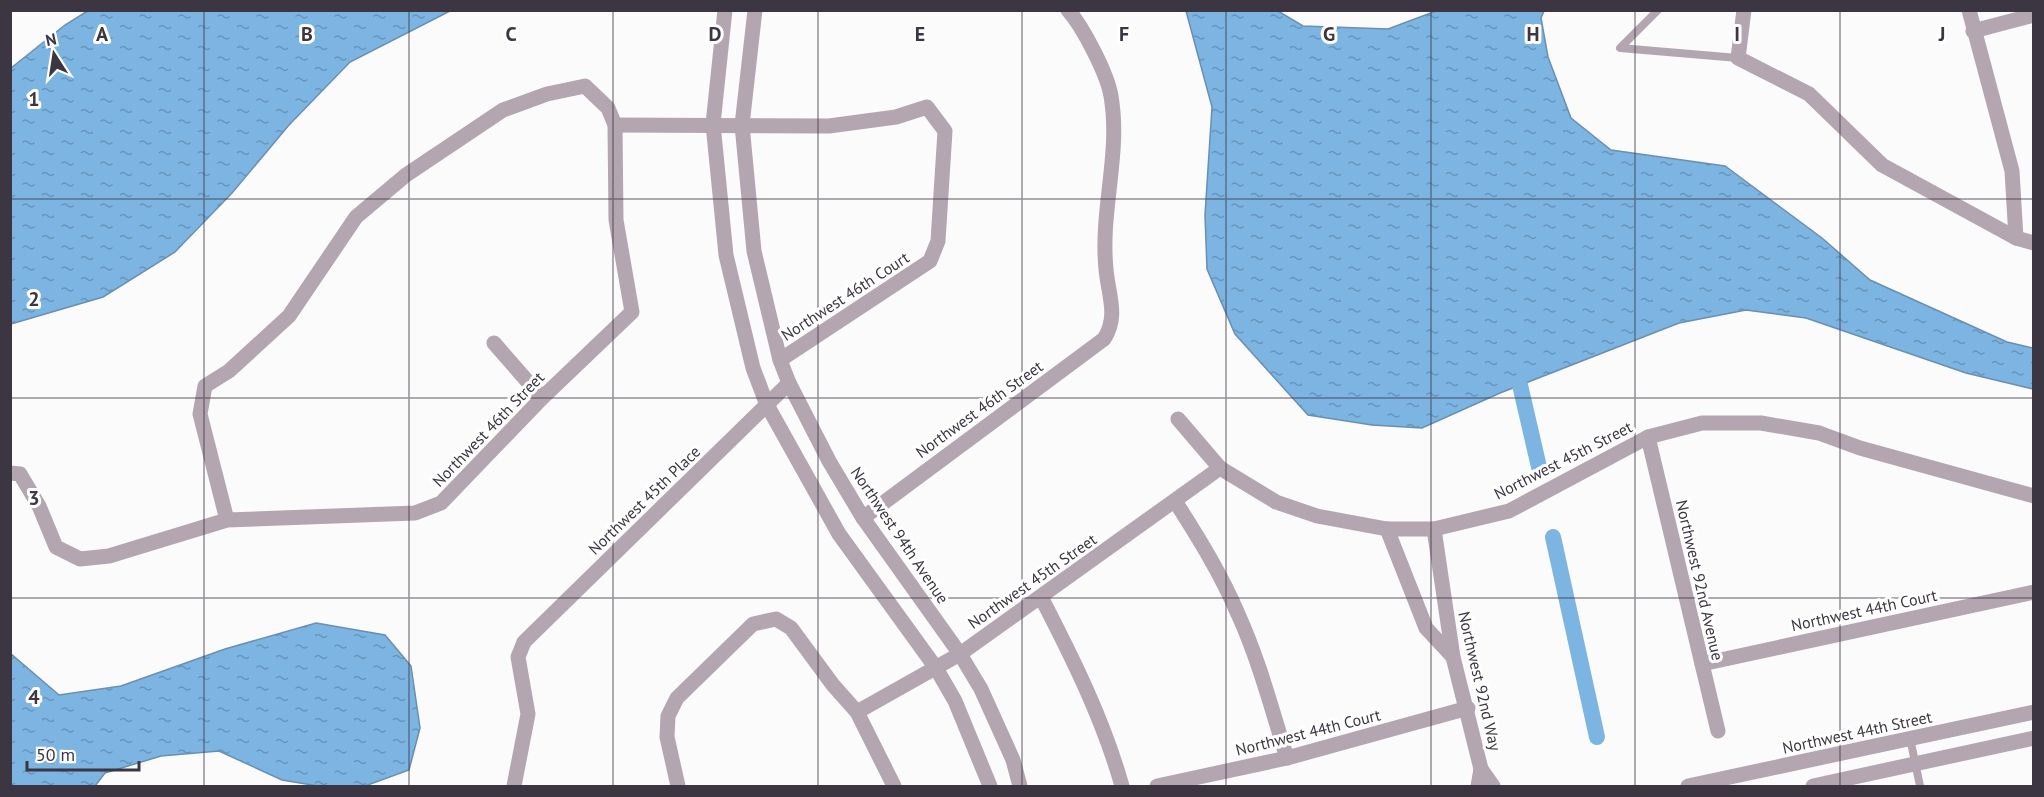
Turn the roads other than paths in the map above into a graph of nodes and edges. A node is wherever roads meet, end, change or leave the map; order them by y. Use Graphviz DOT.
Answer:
graph roads {
  1 [pos="725,10"];
  2 [pos="755,10"];
  3 [pos="1068,10"];
  4 [pos="1658,10"];
  5 [pos="1744,10"];
  6 [pos="1970,10"];
  7 [pos="2034,15"];
  8 [pos="1973,31"];
  9 [pos="1738,58"];
  10 [pos="713,124"];
  11 [pos="615,125"];
  12 [pos="742,125"];
  13 [pos="2016,238"];
  14 [pos="2034,243"];
  15 [pos="494,343"];
  16 [pos="780,360"];
  17 [pos="789,383"];
  18 [pos="542,398"];
  19 [pos="767,405"];
  20 [pos="1178,418"];
  21 [pos="1648,437"];
  22 [pos="1220,468"];
  23 [pos="10,472"];
  24 [pos="2034,496"];
  25 [pos="1175,501"];
  26 [pos="863,518"];
  27 [pos="227,520"];
  28 [pos="1387,529"];
  29 [pos="1434,529"];
  30 [pos="2034,592"];
  31 [pos="1041,597"];
  32 [pos="960,654"];
  33 [pos="1453,657"];
  34 [pos="1702,664"];
  35 [pos="936,668"];
  36 [pos="1468,708"];
  37 [pos="857,712"];
  38 [pos="2034,712"];
  39 [pos="1718,731"];
  40 [pos="1910,738"];
  41 [pos="2034,738"];
  42 [pos="1287,758"];
  43 [pos="1916,764"];
  44 [pos="1481,768"];
  45 [pos="514,786"];
  46 [pos="678,786"];
  47 [pos="894,786"];
  48 [pos="990,786"];
  49 [pos="1020,786"];
  50 [pos="1122,786"];
  51 [pos="1157,786"];
  52 [pos="1478,786"];
  53 [pos="1493,786"];
  54 [pos="1688,786"];
  55 [pos="1813,786"];
  56 [pos="1920,786"];
  1 -- 10 [label="street"];
  2 -- 12 [label="street, Northwest 94th Avenue"];
  3 -- 26 [label="street, Northwest 46th Street"];
  4 -- 9 [label="lane"];
  5 -- 9 [label="street"];
  6 -- 8 [label="street"];
  7 -- 8 [label="street"];
  8 -- 13 [label="street"];
  9 -- 13 [label="street"];
  10 -- 11 [label="street"];
  10 -- 12 [label="street"];
  10 -- 19 [label="street"];
  11 -- 18 [label="street, Northwest 46th Street"];
  11 -- 27 [label="street"];
  12 -- 16 [label="street, Northwest 94th Avenue"];
  12 -- 16 [label="street, Northwest 46th Court"];
  13 -- 14 [label="street"];
  15 -- 18 [label="street"];
  16 -- 17 [label="street, Northwest 94th Avenue"];
  17 -- 19 [label="street, Northwest 45th Place"];
  17 -- 26 [label="street, Northwest 94th Avenue"];
  18 -- 27 [label="street, Northwest 46th Street"];
  19 -- 35 [label="street"];
  19 -- 45 [label="street, Northwest 45th Place"];
  20 -- 22 [label="street, Northwest 45th Street"];
  21 -- 24 [label="street, Northwest 45th Street"];
  21 -- 29 [label="street, Northwest 45th Street"];
  21 -- 34 [label="street, Northwest 92nd Avenue"];
  22 -- 25 [label="street, Northwest 45th Street"];
  22 -- 28 [label="street, Northwest 45th Street"];
  23 -- 27 [label="street, Northwest 46th Street"];
  25 -- 31 [label="street, Northwest 45th Street"];
  25 -- 42 [label="street"];
  26 -- 32 [label="street, Northwest 94th Avenue"];
  28 -- 29 [label="street, Northwest 45th Street"];
  28 -- 33 [label="street"];
  29 -- 33 [label="street, Northwest 92nd Way"];
  30 -- 34 [label="street, Northwest 44th Court"];
  31 -- 32 [label="street, Northwest 45th Street"];
  31 -- 50 [label="street"];
  32 -- 35 [label="street, Northwest 45th Street"];
  32 -- 49 [label="street, Northwest 94th Avenue"];
  33 -- 36 [label="street, Northwest 92nd Way"];
  34 -- 39 [label="street, Northwest 92nd Avenue"];
  35 -- 37 [label="street, Northwest 45th Street"];
  35 -- 48 [label="street"];
  36 -- 42 [label="street, Northwest 44th Court"];
  36 -- 44 [label="street, Northwest 92nd Way"];
  37 -- 46 [label="street"];
  37 -- 47 [label="street"];
  38 -- 40 [label="street, Northwest 44th Street"];
  40 -- 43 [label="lane"];
  40 -- 54 [label="street, Northwest 44th Street"];
  41 -- 43 [label="street"];
  42 -- 51 [label="street, Northwest 44th Court"];
  43 -- 55 [label="street"];
  43 -- 56 [label="lane"];
  44 -- 52 [label="street, Northwest 92nd Way"];
  44 -- 53 [label="street, Northwest 92nd Way"];
}
